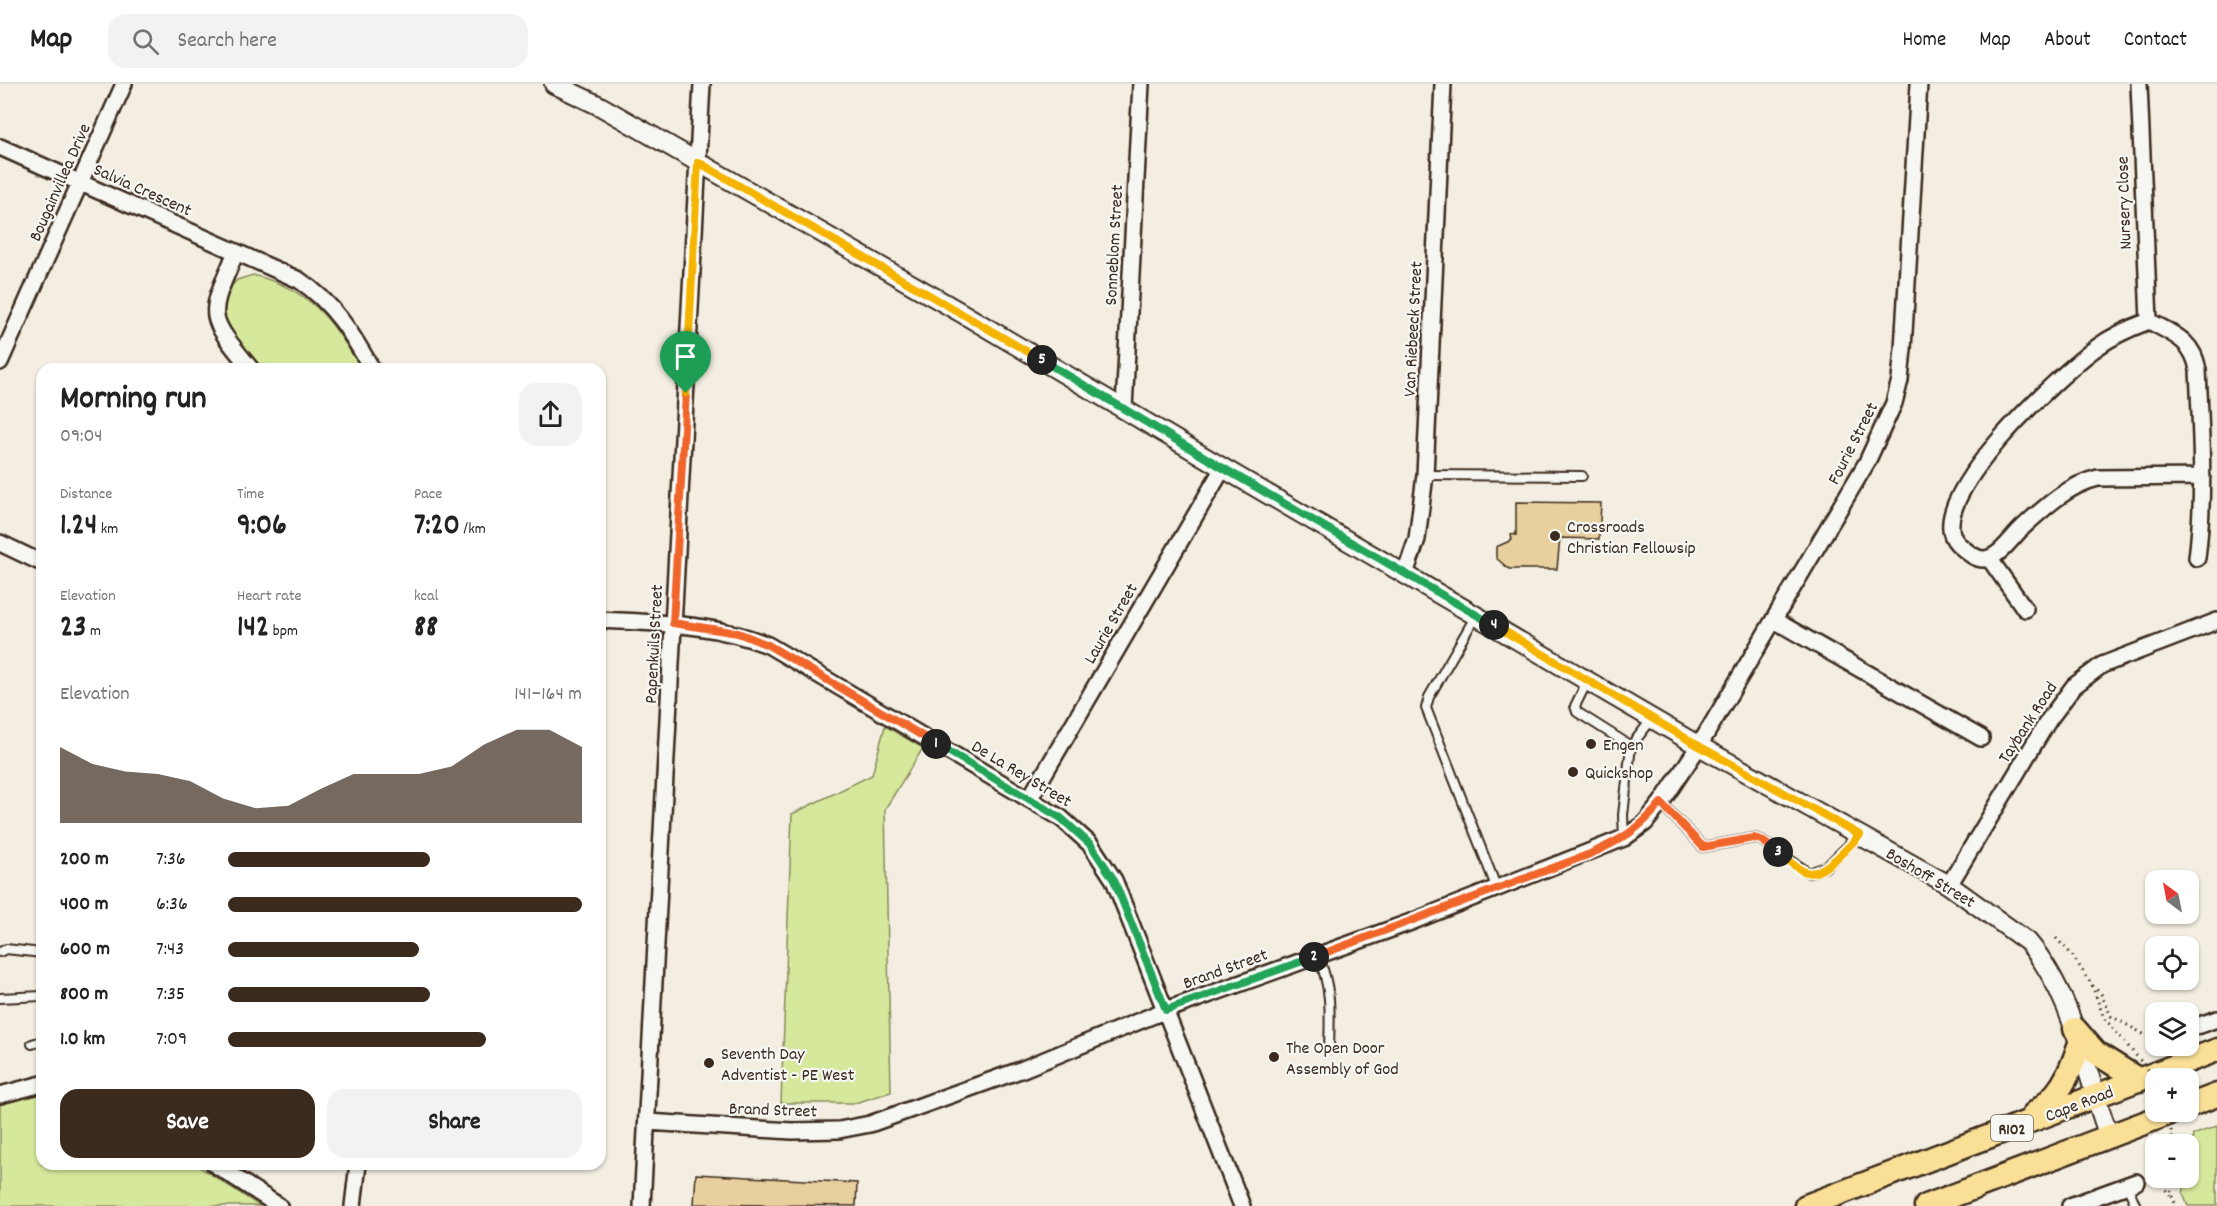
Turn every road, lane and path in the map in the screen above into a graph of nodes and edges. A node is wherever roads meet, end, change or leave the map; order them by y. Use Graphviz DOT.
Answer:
graph roads {
  1 [pos="124,84"];
  2 [pos="554,84"];
  3 [pos="702,84"];
  4 [pos="1141,84"];
  5 [pos="1443,84"];
  6 [pos="1919,84"];
  7 [pos="2139,84"];
  8 [pos="0,147"];
  9 [pos="698,162"];
  10 [pos="80,182"];
  11 [pos="236,252"];
  12 [pos="2149,321"];
  13 [pos="0,362"];
  14 [pos="246,363"];
  15 [pos="368,363"];
  16 [pos="1124,408"];
  17 [pos="1223,468"];
  18 [pos="1425,475"];
  19 [pos="1582,476"];
  20 [pos="2202,477"];
  21 [pos="0,543"];
  22 [pos="1989,558"];
  23 [pos="2197,558"];
  24 [pos="36,560"];
  25 [pos="1405,574"];
  26 [pos="2025,609"];
  27 [pos="1476,615"];
  28 [pos="606,620"];
  29 [pos="1774,620"];
  30 [pos="2217,621"];
  31 [pos="673,623"];
  32 [pos="1588,681"];
  33 [pos="1652,719"];
  34 [pos="1981,738"];
  35 [pos="1631,746"];
  36 [pos="1699,746"];
  37 [pos="1030,798"];
  38 [pos="1661,803"];
  39 [pos="1860,835"];
  40 [pos="1624,838"];
  41 [pos="1949,885"];
  42 [pos="1497,889"];
  43 [pos="2056,938"];
  44 [pos="0,952"];
  45 [pos="36,952"];
  46 [pos="1318,955"];
  47 [pos="2092,985"];
  48 [pos="36,996"];
  49 [pos="0,998"];
  50 [pos="1166,1010"];
  51 [pos="2217,1018"];
  52 [pos="2199,1025"];
  53 [pos="2145,1035"];
  54 [pos="2077,1037"];
  55 [pos="36,1043"];
  56 [pos="32,1044"];
  57 [pos="1329,1048"];
  58 [pos="2217,1050"];
  59 [pos="2174,1068"];
  60 [pos="2145,1076"];
  61 [pos="2145,1078"];
  62 [pos="2145,1080"];
  63 [pos="36,1086"];
  64 [pos="0,1095"];
  65 [pos="2217,1095"];
  66 [pos="2094,1097"];
  67 [pos="2199,1102"];
  68 [pos="647,1122"];
  69 [pos="2146,1122"];
  70 [pos="2018,1126"];
  71 [pos="2109,1136"];
  72 [pos="223,1170"];
  73 [pos="357,1170"];
  74 [pos="2131,1184"];
  75 [pos="2165,1188"];
  76 [pos="2170,1188"];
  77 [pos="2172,1198"];
  78 [pos="279,1206"];
  79 [pos="353,1206"];
  80 [pos="642,1206"];
  81 [pos="1242,1206"];
  82 [pos="1806,1206"];
  83 [pos="1926,1206"];
  84 [pos="2070,1206"];
  85 [pos="2136,1206"];
  86 [pos="2175,1206"];
  1 -- 10 [label="street, Bougainvillea Drive"];
  2 -- 9 [label="street, Boshoff Street"];
  3 -- 9 [label="street, Papenkuils Street"];
  4 -- 16 [label="street, Sonneblom Street"];
  5 -- 18 [label="street, Van Riebeeck Street"];
  6 -- 29 [label="street, Fourie Street"];
  7 -- 12 [label="street, Nursery Close"];
  8 -- 10 [label="street, Salvia Crescent"];
  9 -- 16 [label="street, Boshoff Street"];
  9 -- 31 [label="street, Papenkuils Street"];
  10 -- 11 [label="street, Salvia Crescent"];
  10 -- 13 [label="street, Bougainvillea Drive"];
  11 -- 14 [label="street"];
  11 -- 15 [label="street, Salvia Crescent"];
  12 -- 20 [label="street"];
  12 -- 22 [label="street"];
  16 -- 17 [label="street, Boshoff Street"];
  17 -- 25 [label="street, Boshoff Street"];
  17 -- 37 [label="street, Laurie Street"];
  18 -- 19 [label="lane"];
  18 -- 25 [label="street, Van Riebeeck Street"];
  20 -- 22 [label="street"];
  20 -- 23 [label="street"];
  21 -- 24 [label="street"];
  22 -- 26 [label="street"];
  25 -- 27 [label="street, Boshoff Street"];
  27 -- 32 [label="street, Boshoff Street"];
  27 -- 42 [label="lane"];
  28 -- 31 [label="street, De La Rey Street"];
  29 -- 34 [label="street"];
  29 -- 36 [label="street, Fourie Street"];
  30 -- 41 [label="street, Taybank Road"];
  31 -- 37 [label="street, De La Rey Street"];
  31 -- 68 [label="street, Papenkuils Street"];
  32 -- 33 [label="street, Boshoff Street"];
  32 -- 35 [label="lane"];
  33 -- 35 [label="lane"];
  33 -- 36 [label="street, Boshoff Street"];
  35 -- 40 [label="lane"];
  36 -- 38 [label="street, Brand Street"];
  36 -- 39 [label="street, Boshoff Street"];
  37 -- 50 [label="street, De La Rey Street"];
  38 -- 39 [label="lane"];
  38 -- 40 [label="street, Brand Street"];
  39 -- 41 [label="street, Boshoff Street"];
  40 -- 42 [label="street, Brand Street"];
  41 -- 54 [label="street, Boshoff Street"];
  42 -- 46 [label="street, Brand Street"];
  43 -- 47 [label="path"];
  44 -- 45 [label="lane"];
  46 -- 50 [label="street, Brand Street"];
  46 -- 57 [label="lane"];
  47 -- 53 [label="path"];
  47 -- 60 [label="path, bridge"];
  48 -- 49 [label="lane"];
  50 -- 68 [label="street, Brand Street"];
  50 -- 81 [label="street, De La Rey Street"];
  51 -- 52 [label="street"];
  54 -- 61 [label="main road"];
  54 -- 66 [label="street, Boshoff Street"];
  54 -- 70 [label="main road"];
  55 -- 56 [label="lane"];
  58 -- 59 [label="main road, Cape Road / R102"];
  62 -- 66 [label="main road, Cape Road / R102"];
  63 -- 64 [label="street"];
  65 -- 67 [label="main road"];
  66 -- 70 [label="main road, Cape Road / R102"];
  66 -- 71 [label="street, Boshoff Street"];
  68 -- 80 [label="street, Papenkuils Street"];
  69 -- 71 [label="main road, R102"];
  70 -- 82 [label="main road, Cape Road / R102"];
  71 -- 83 [label="main road, R102"];
  72 -- 78 [label="street"];
  73 -- 79 [label="street"];
  74 -- 84 [label="street"];
  74 -- 85 [label="lane"];
  75 -- 77 [label="path"];
  76 -- 77 [label="path"];
  77 -- 86 [label="path"];
}
